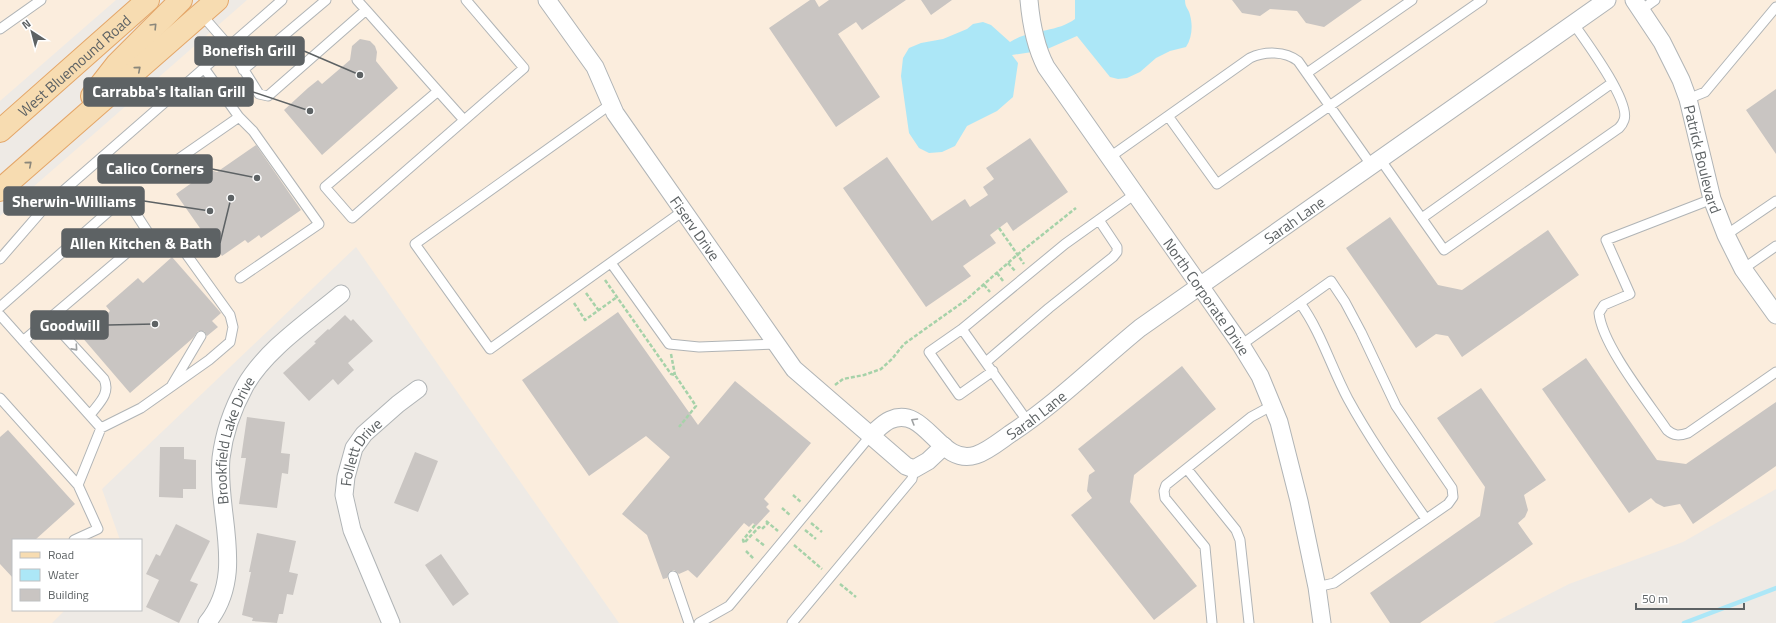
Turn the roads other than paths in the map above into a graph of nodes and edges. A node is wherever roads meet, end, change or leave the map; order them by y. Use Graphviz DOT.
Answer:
graph roads {
  1 [pos="41,0"];
  2 [pos="148,0"];
  3 [pos="181,0"];
  4 [pos="217,0"];
  5 [pos="282,0"];
  6 [pos="326,0"];
  7 [pos="357,0"];
  8 [pos="466,0"];
  9 [pos="547,0"];
  10 [pos="1029,0"];
  11 [pos="1412,0"];
  12 [pos="1482,0"];
  13 [pos="1606,0"];
  14 [pos="1655,0"];
  15 [pos="1637,5"];
  16 [pos="1776,7"];
  17 [pos="366,10"];
  18 [pos="201,14"];
  19 [pos="1573,23"];
  20 [pos="0,29"];
  21 [pos="229,46"];
  22 [pos="204,68"];
  23 [pos="243,70"];
  24 [pos="1307,73"];
  25 [pos="1612,83"];
  26 [pos="438,91"];
  27 [pos="1688,99"];
  28 [pos="611,104"];
  29 [pos="1329,106"];
  30 [pos="1168,116"];
  31 [pos="239,117"];
  32 [pos="464,120"];
  33 [pos="0,131"];
  34 [pos="66,131"];
  35 [pos="1110,157"];
  36 [pos="1376,162"];
  37 [pos="164,169"];
  38 [pos="0,190"];
  39 [pos="1135,194"];
  40 [pos="1712,200"];
  41 [pos="1776,201"];
  42 [pos="683,211"];
  43 [pos="1422,218"];
  44 [pos="1099,220"];
  45 [pos="149,234"];
  46 [pos="1726,235"];
  47 [pos="1776,246"];
  48 [pos="0,260"];
  49 [pos="611,263"];
  50 [pos="1743,269"];
  51 [pos="240,278"];
  52 [pos="1200,286"];
  53 [pos="341,294"];
  54 [pos="1300,303"];
  55 [pos="0,307"];
  56 [pos="0,315"];
  57 [pos="1776,316"];
  58 [pos="49,320"];
  59 [pos="962,328"];
  60 [pos="201,336"];
  61 [pos="23,341"];
  62 [pos="777,344"];
  63 [pos="1241,345"];
  64 [pos="986,362"];
  65 [pos="993,371"];
  66 [pos="1776,372"];
  67 [pos="170,387"];
  68 [pos="418,390"];
  69 [pos="1,400"];
  70 [pos="1273,405"];
  71 [pos="90,415"];
  72 [pos="1028,422"];
  73 [pos="101,428"];
  74 [pos="871,435"];
  75 [pos="944,446"];
  76 [pos="914,469"];
  77 [pos="1187,469"];
  78 [pos="78,485"];
  79 [pos="1426,519"];
  80 [pos="76,539"];
  81 [pos="673,576"];
  82 [pos="1317,587"];
  83 [pos="207,623"];
  84 [pos="391,623"];
  85 [pos="689,623"];
  86 [pos="699,623"];
  87 [pos="792,623"];
  88 [pos="1212,623"];
  89 [pos="1249,623"];
  90 [pos="1322,623"];
  1 -- 20 [label="lane"];
  2 -- 33 [label="main road, West Bluemound Road"];
  34 -- 3 [label="main road, one-way"];
  4 -- 18 [label="main road"];
  5 -- 21 [label="lane"];
  6 -- 23 [label="lane"];
  7 -- 17 [label="lane"];
  8 -- 32 [label="lane"];
  9 -- 28 [label="street, Fiserv Drive"];
  10 -- 35 [label="street, North Corporate Drive"];
  11 -- 24 [label="lane"];
  12 -- 29 [label="lane"];
  13 -- 19 [label="street, Sarah Lane"];
  14 -- 15 [label="lane"];
  15 -- 27 [label="street, Patrick Boulevard"];
  16 -- 27 [label="lane"];
  17 -- 23 [label="lane"];
  17 -- 26 [label="lane"];
  18 -- 21 [label="lane"];
  34 -- 18 [label="main road, one-way"];
  19 -- 25 [label="lane"];
  19 -- 36 [label="street, Sarah Lane"];
  21 -- 22 [label="lane"];
  21 -- 23 [label="lane"];
  22 -- 31 [label="lane"];
  22 -- 48 [label="lane"];
  24 -- 29 [label="lane"];
  24 -- 30 [label="lane"];
  25 -- 43 [label="lane"];
  25 -- 43 [label="lane"];
  26 -- 32 [label="lane"];
  26 -- 32 [label="lane"];
  27 -- 40 [label="street, Patrick Boulevard"];
  28 -- 42 [label="street, Fiserv Drive"];
  28 -- 49 [label="lane"];
  29 -- 30 [label="lane"];
  29 -- 36 [label="lane"];
  30 -- 35 [label="lane"];
  31 -- 37 [label="lane"];
  31 -- 51 [label="lane"];
  38 -- 34 [label="main road, one-way"];
  35 -- 39 [label="street, North Corporate Drive"];
  36 -- 43 [label="lane"];
  36 -- 52 [label="street, Sarah Lane"];
  39 -- 44 [label="lane"];
  39 -- 52 [label="street, North Corporate Drive"];
  40 -- 46 [label="street, Patrick Boulevard"];
  40 -- 66 [label="lane"];
  41 -- 46 [label="lane"];
  42 -- 49 [label="lane"];
  42 -- 62 [label="street, Fiserv Drive"];
  44 -- 59 [label="lane"];
  44 -- 64 [label="lane"];
  45 -- 55 [label="lane"];
  45 -- 58 [label="lane"];
  45 -- 67 [label="lane"];
  46 -- 50 [label="street, Patrick Boulevard"];
  47 -- 50 [label="lane"];
  49 -- 62 [label="lane"];
  50 -- 57 [label="street, Patrick Boulevard"];
  52 -- 63 [label="street, North Corporate Drive"];
  52 -- 72 [label="street, Sarah Lane"];
  53 -- 83 [label="street, Brookfield Lake Drive"];
  54 -- 63 [label="lane"];
  54 -- 79 [label="lane"];
  54 -- 79 [label="lane"];
  56 -- 61 [label="lane"];
  58 -- 61 [label="lane"];
  58 -- 71 [label="lane, one-way"];
  59 -- 64 [label="lane"];
  59 -- 65 [label="lane"];
  60 -- 67 [label="lane"];
  61 -- 71 [label="lane"];
  62 -- 74 [label="street, Fiserv Drive"];
  63 -- 70 [label="street, North Corporate Drive"];
  64 -- 65 [label="lane"];
  65 -- 72 [label="lane"];
  67 -- 73 [label="lane"];
  68 -- 84 [label="street, Follett Drive"];
  69 -- 78 [label="lane"];
  70 -- 77 [label="lane"];
  70 -- 82 [label="street, North Corporate Drive"];
  71 -- 73 [label="lane"];
  72 -- 75 [label="street, Sarah Lane"];
  73 -- 78 [label="lane"];
  75 -- 74 [label="street, one-way"];
  74 -- 76 [label="street, Fiserv Drive"];
  74 -- 86 [label="lane"];
  75 -- 76 [label="street"];
  76 -- 87 [label="lane"];
  77 -- 88 [label="lane"];
  77 -- 89 [label="lane"];
  78 -- 80 [label="lane"];
  79 -- 82 [label="lane"];
  81 -- 85 [label="lane"];
  82 -- 90 [label="street, North Corporate Drive"];
}
